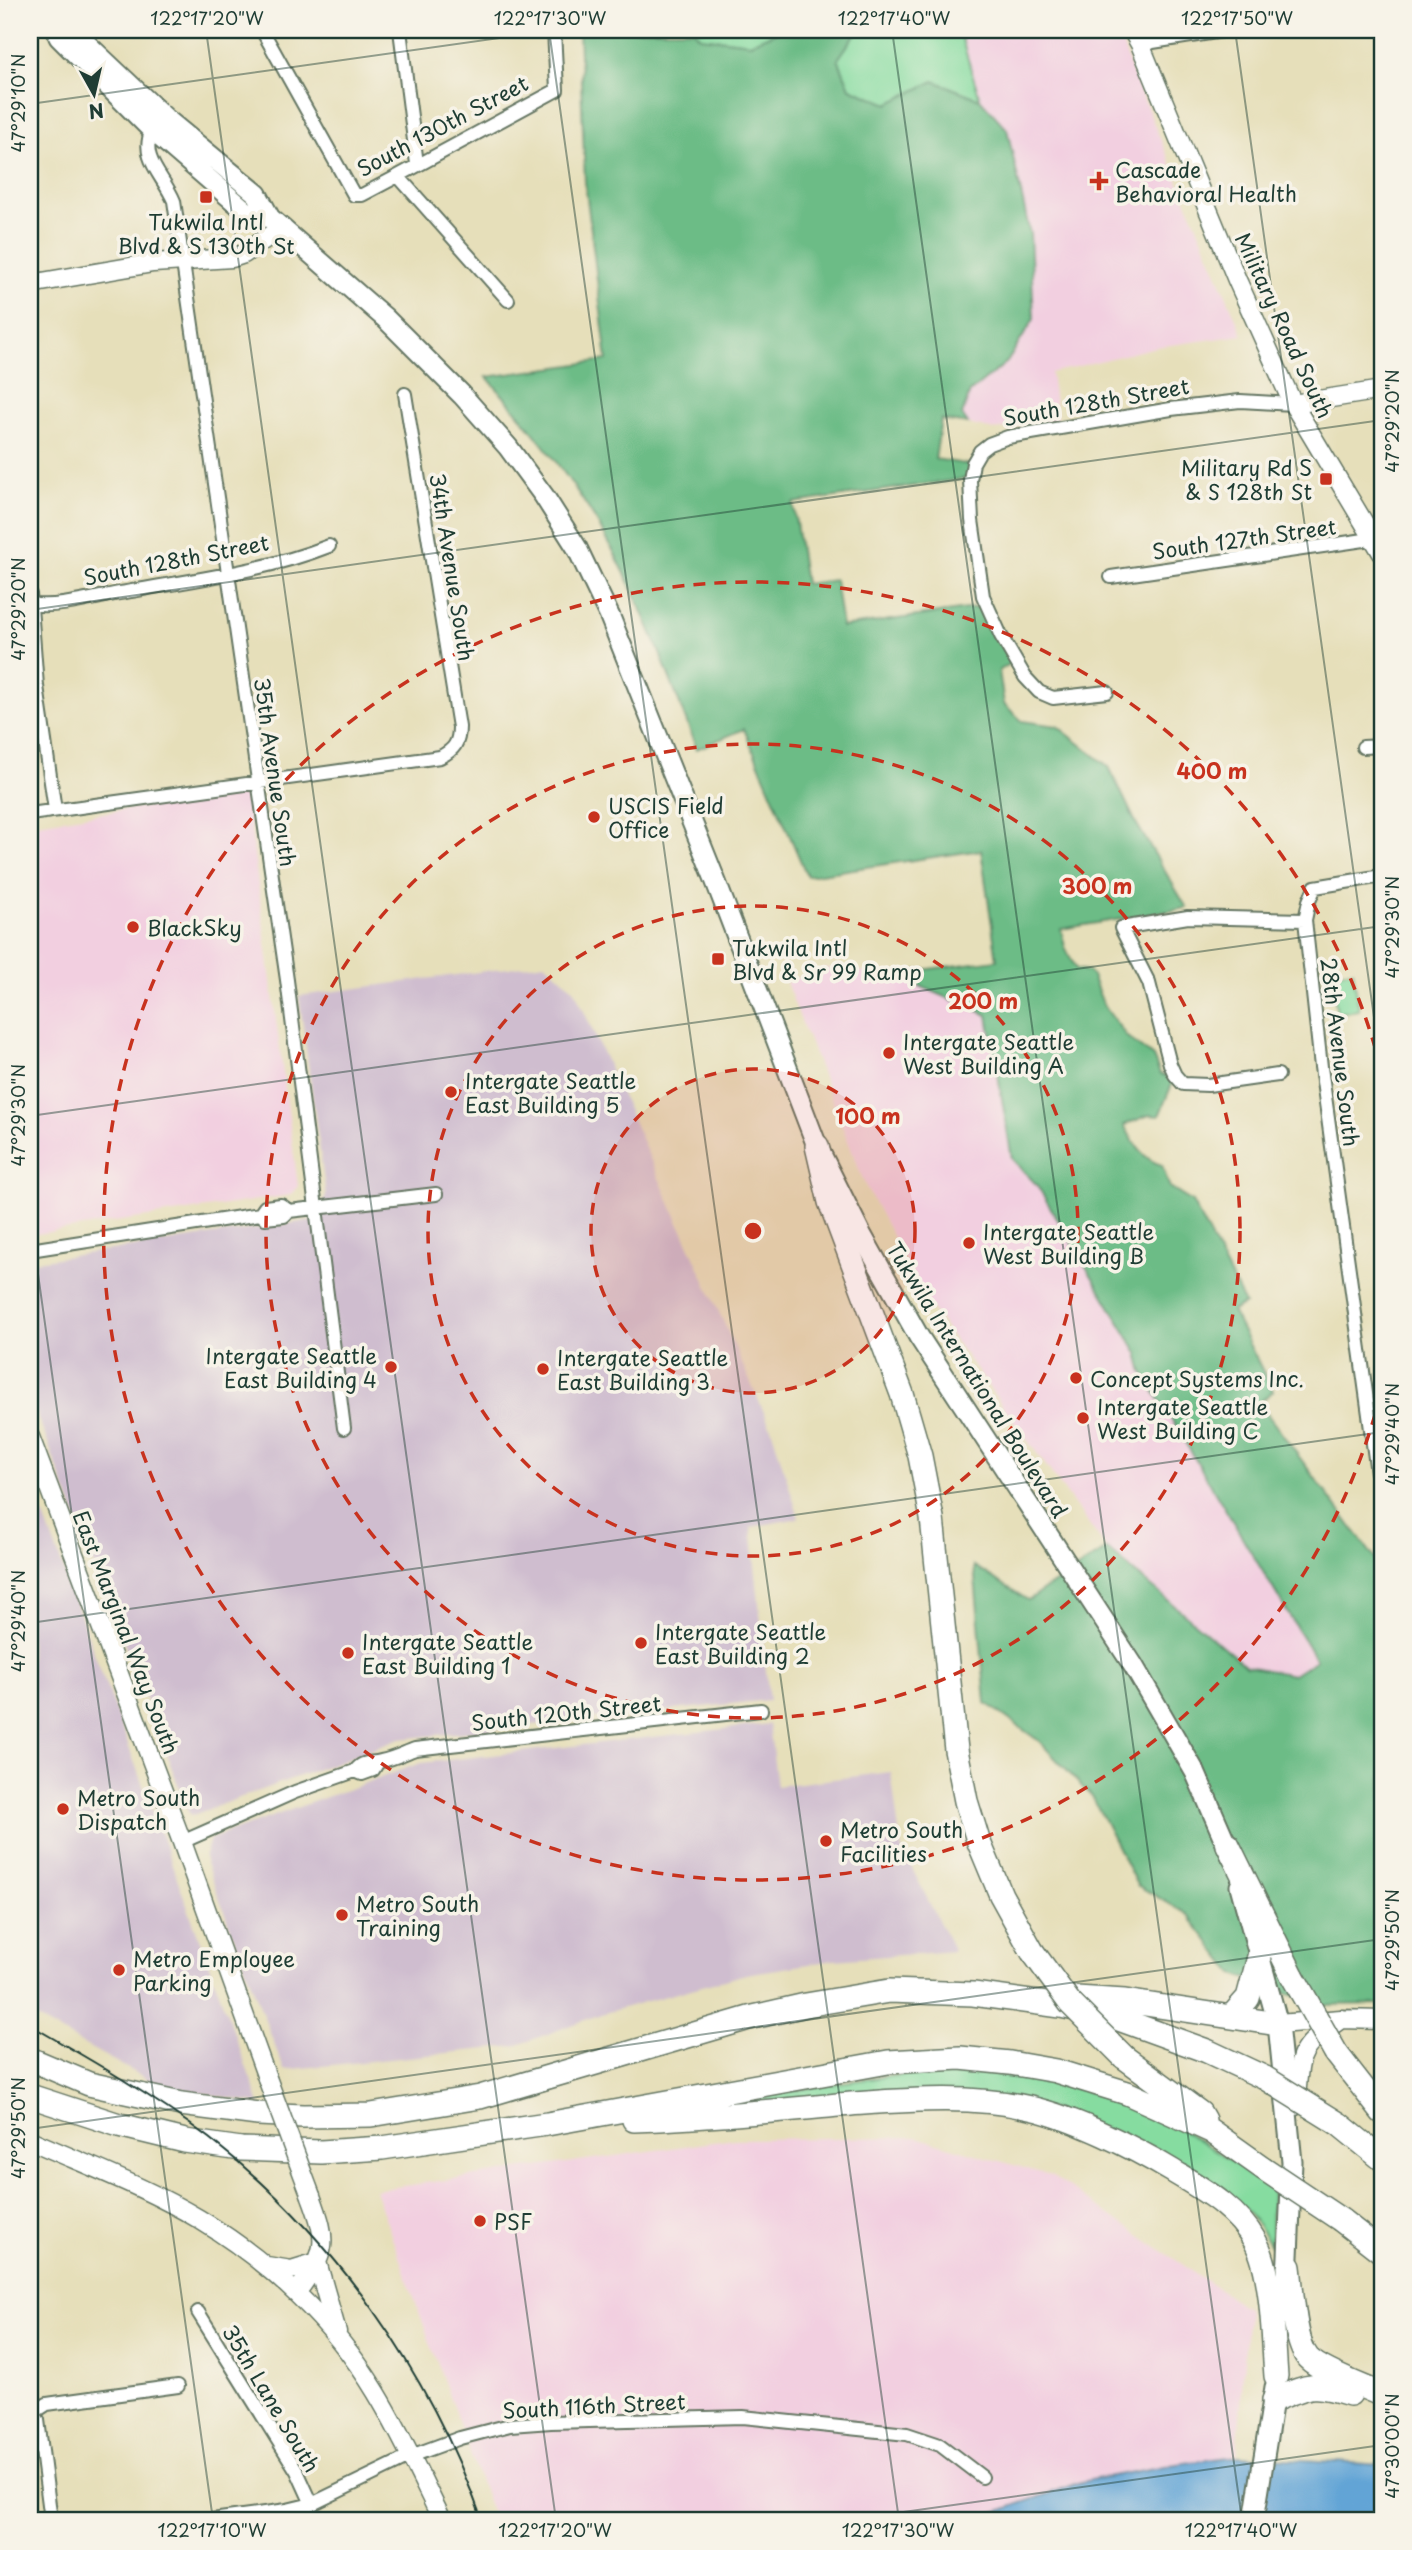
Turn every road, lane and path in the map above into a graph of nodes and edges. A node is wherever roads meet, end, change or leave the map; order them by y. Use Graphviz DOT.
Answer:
graph roads {
  1 [pos="56,30"];
  2 [pos="72,30"];
  3 [pos="262,30"];
  4 [pos="400,30"];
  5 [pos="554,30"];
  6 [pos="1229,30"];
  7 [pos="1136,37"];
  8 [pos="152,130"];
  9 [pos="417,164"];
  10 [pos="398,176"];
  11 [pos="276,223"];
  12 [pos="182,261"];
  13 [pos="30,284"];
  14 [pos="508,300"];
  15 [pos="1382,390"];
  16 [pos="405,394"];
  17 [pos="1293,404"];
  18 [pos="1379,543"];
  19 [pos="330,546"];
  20 [pos="228,573"];
  21 [pos="1111,577"];
  22 [pos="30,601"];
  23 [pos="1107,692"];
  24 [pos="1382,746"];
  25 [pos="1363,747"];
  26 [pos="257,783"];
  27 [pos="55,810"];
  28 [pos="30,814"];
  29 [pos="1382,876"];
  30 [pos="1305,920"];
  31 [pos="1278,1075"];
  32 [pos="817,1146"];
  33 [pos="436,1194"];
  34 [pos="315,1208"];
  35 [pos="30,1250"];
  36 [pos="344,1427"];
  37 [pos="30,1437"];
  38 [pos="1377,1473"];
  39 [pos="761,1710"];
  40 [pos="182,1842"];
  41 [pos="1228,1845"];
  42 [pos="1260,1953"];
  43 [pos="973,1994"];
  44 [pos="1231,2016"];
  45 [pos="1341,2019"];
  46 [pos="1382,2020"];
  47 [pos="1278,2024"];
  48 [pos="30,2059"];
  49 [pos="30,2096"];
  50 [pos="1382,2112"];
  51 [pos="547,2124"];
  52 [pos="1211,2131"];
  53 [pos="30,2140"];
  54 [pos="1291,2148"];
  55 [pos="1382,2159"];
  56 [pos="1382,2252"];
  57 [pos="317,2262"];
  58 [pos="265,2266"];
  59 [pos="1289,2267"];
  60 [pos="296,2293"];
  61 [pos="198,2312"];
  62 [pos="340,2342"];
  63 [pos="1276,2376"];
  64 [pos="178,2386"];
  65 [pos="1382,2395"];
  66 [pos="1274,2400"];
  67 [pos="1382,2408"];
  68 [pos="31,2412"];
  69 [pos="411,2456"];
  70 [pos="982,2477"];
  71 [pos="312,2504"];
  72 [pos="51,2520"];
  73 [pos="212,2520"];
  74 [pos="442,2520"];
  75 [pos="1254,2520"];
  1 -- 8 [label="main road, Tukwila International Boulevard"];
  2 -- 11 [label="main road, Tukwila International Boulevard"];
  3 -- 10 [label="street, South 130th Street"];
  4 -- 9 [label="street"];
  5 -- 9 [label="street, South 130th Street"];
  6 -- 7 [label="street"];
  7 -- 17 [label="street, Military Road South"];
  8 -- 11 [label="main road, Tukwila International Boulevard"];
  8 -- 12 [label="street, 35th Avenue South"];
  9 -- 10 [label="street, South 130th Street"];
  10 -- 14 [label="street"];
  11 -- 12 [label="street"];
  11 -- 32 [label="main road, Tukwila International Boulevard"];
  12 -- 13 [label="street"];
  12 -- 20 [label="street, 35th Avenue South"];
  15 -- 17 [label="street, South 128th Street"];
  16 -- 26 [label="street, 34th Avenue South"];
  17 -- 18 [label="street, Military Road South"];
  17 -- 23 [label="street, South 128th Street"];
  18 -- 21 [label="street, South 127th Street"];
  19 -- 20 [label="street, South 128th Street"];
  20 -- 22 [label="street, South 128th Street"];
  20 -- 26 [label="street, 35th Avenue South"];
  22 -- 27 [label="street"];
  24 -- 25 [label="street"];
  26 -- 27 [label="street"];
  26 -- 34 [label="street, 35th Avenue South"];
  27 -- 28 [label="street"];
  29 -- 30 [label="street, 28th Avenue South"];
  30 -- 31 [label="street"];
  30 -- 38 [label="street, 28th Avenue South"];
  32 -- 41 [label="main road, Tukwila International Boulevard"];
  32 -- 52 [label="highway, bridge"];
  33 -- 34 [label="street"];
  34 -- 35 [label="street"];
  34 -- 36 [label="street, 35th Avenue South"];
  37 -- 40 [label="street, East Marginal Way South"];
  39 -- 40 [label="street, South 120th Street"];
  40 -- 57 [label="street, East Marginal Way South, bridge"];
  41 -- 42 [label="main road, Tukwila International Boulevard"];
  41 -- 50 [label="highway, bridge"];
  42 -- 44 [label="highway"];
  42 -- 47 [label="main road, Tukwila International Boulevard"];
  43 -- 44 [label="highway"];
  43 -- 48 [label="highway"];
  43 -- 55 [label="highway, bridge"];
  44 -- 47 [label="highway"];
  45 -- 46 [label="street"];
  45 -- 47 [label="street"];
  45 -- 54 [label="street"];
  47 -- 54 [label="main road, Tukwila International Boulevard"];
  49 -- 51 [label="highway"];
  51 -- 52 [label="highway"];
  51 -- 63 [label="highway"];
  52 -- 56 [label="highway, bridge"];
  53 -- 58 [label="street"];
  54 -- 59 [label="main road, Tukwila International Boulevard"];
  57 -- 58 [label="street"];
  57 -- 60 [label="street, East Marginal Way South"];
  57 -- 62 [label="street"];
  58 -- 60 [label="street"];
  59 -- 63 [label="main road, Tukwila International Boulevard"];
  59 -- 65 [label="highway"];
  60 -- 62 [label="street"];
  61 -- 71 [label="street, 35th Lane South"];
  62 -- 69 [label="street"];
  63 -- 66 [label="main road, Tukwila International Boulevard"];
  64 -- 68 [label="street"];
  66 -- 67 [label="highway"];
  66 -- 75 [label="main road, Tukwila International Boulevard"];
  68 -- 72 [label="street"];
  69 -- 70 [label="street, South 116th Street"];
  69 -- 71 [label="street, South 116th Street"];
  69 -- 74 [label="street"];
  71 -- 73 [label="street, South 116th Street"];
}
